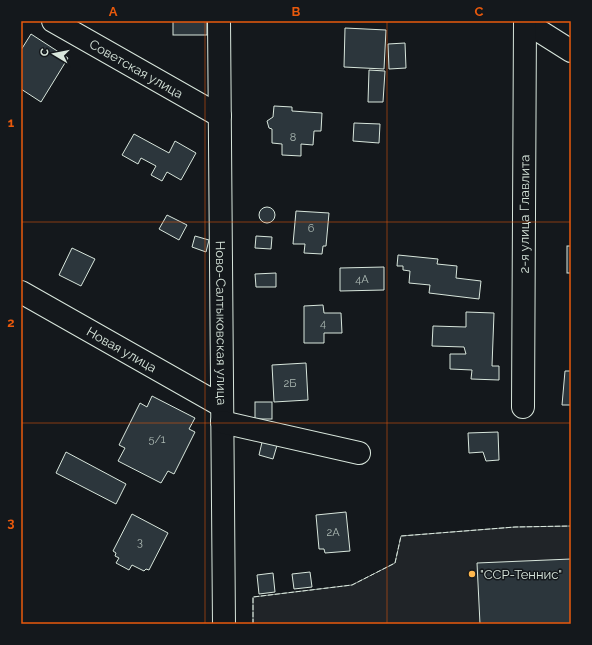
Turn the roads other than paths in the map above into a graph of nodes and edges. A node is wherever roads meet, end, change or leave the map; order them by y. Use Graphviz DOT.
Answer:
graph roads {
  1 [pos="53,21"];
  2 [pos="219,21"];
  3 [pos="525,22"];
  4 [pos="571,51"];
  5 [pos="220,116"];
  6 [pos="21,292"];
  7 [pos="523,407"];
  8 [pos="222,414"];
  9 [pos="359,453"];
  10 [pos="224,624"];
  1 -- 5 [label="street, Советская улица"];
  2 -- 5 [label="street, Ново-Салтыковская улица"];
  3 -- 4 [label="street"];
  3 -- 7 [label="street, 2-я улица Главлита"];
  5 -- 8 [label="street, Ново-Салтыковская улица"];
  6 -- 8 [label="street, Новая улица"];
  8 -- 9 [label="street, Новая улица"];
  8 -- 10 [label="street, Ново-Салтыковская улица"];
}
